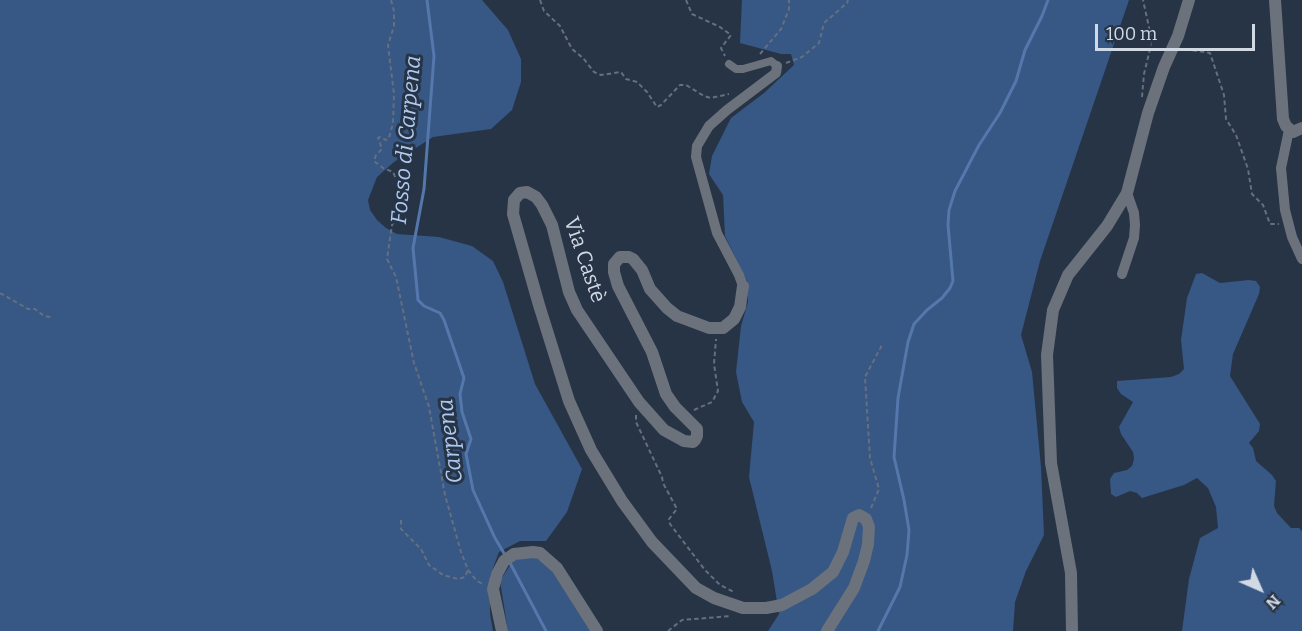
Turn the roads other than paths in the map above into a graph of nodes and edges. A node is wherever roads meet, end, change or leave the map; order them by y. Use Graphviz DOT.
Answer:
graph roads {
  1 [pos="1189,0"];
  2 [pos="1275,0"];
  3 [pos="729,64"];
  4 [pos="777,66"];
  5 [pos="1302,128"];
  6 [pos="1289,129"];
  7 [pos="1127,193"];
  8 [pos="1302,259"];
  9 [pos="1122,274"];
  10 [pos="743,286"];
  11 [pos="502,631"];
  12 [pos="597,631"];
  13 [pos="827,631"];
  14 [pos="1072,631"];
  1 -- 7 [label="street"];
  2 -- 6 [label="street"];
  3 -- 4 [label="street"];
  4 -- 10 [label="street"];
  5 -- 6 [label="street"];
  6 -- 8 [label="street"];
  7 -- 9 [label="street"];
  7 -- 14 [label="street"];
  10 -- 13 [label="street, Via Castè"];
  11 -- 12 [label="street"];
}
